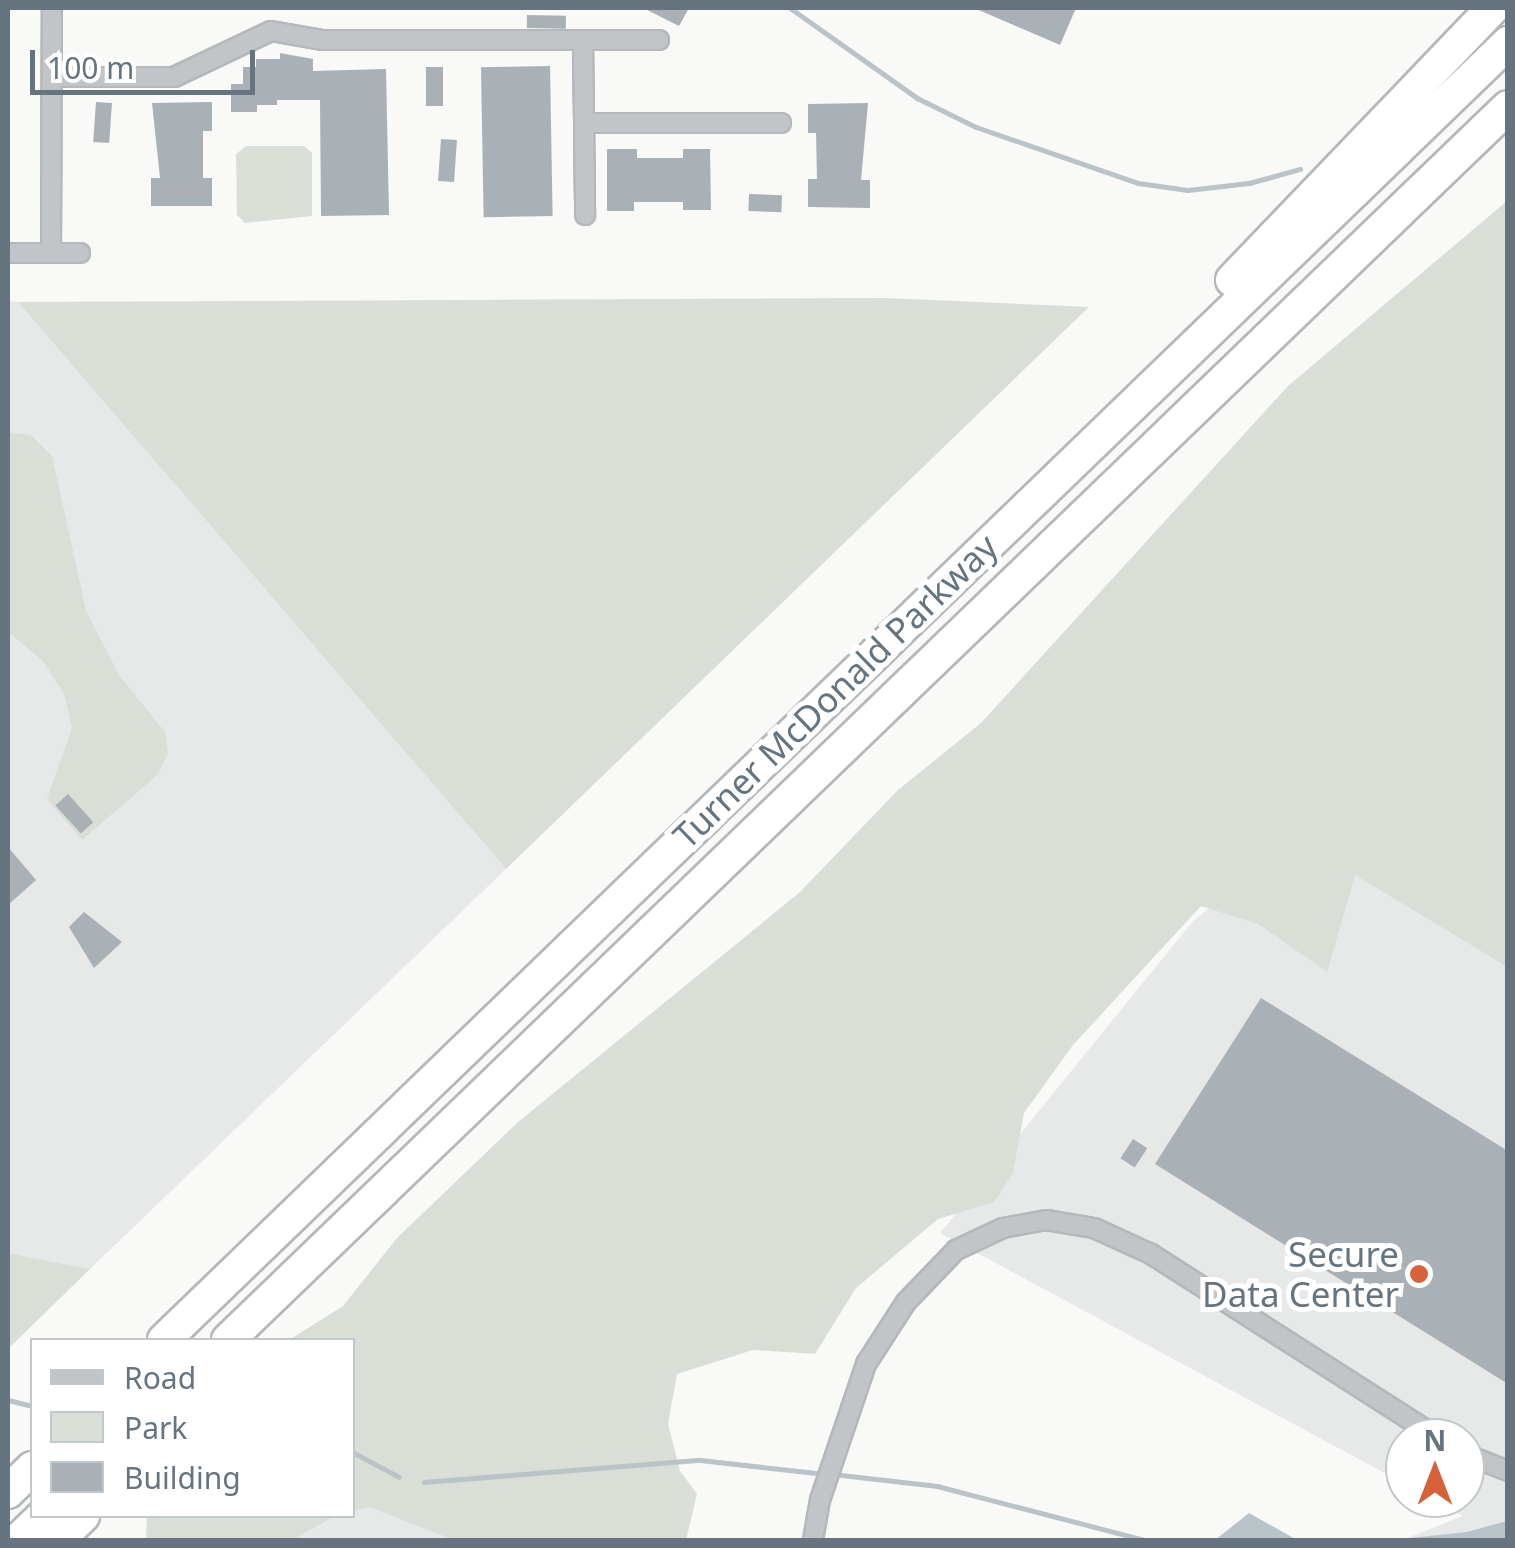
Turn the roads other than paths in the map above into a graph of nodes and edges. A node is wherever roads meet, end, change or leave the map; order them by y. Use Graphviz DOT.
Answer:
graph roads {
  1 [pos="52,8"];
  2 [pos="1493,8"];
  3 [pos="583,40"];
  4 [pos="658,40"];
  5 [pos="1508,42"];
  6 [pos="52,77"];
  7 [pos="1508,110"];
  8 [pos="781,123"];
  9 [pos="584,124"];
  10 [pos="585,215"];
  11 [pos="8,253"];
  12 [pos="51,253"];
  13 [pos="80,253"];
  14 [pos="1142,393"];
  15 [pos="235,1335"];
  16 [pos="166,1338"];
  17 [pos="1408,1418"];
  18 [pos="30,1470"];
  19 [pos="8,1492"];
  20 [pos="41,1518"];
  21 [pos="81,1518"];
  22 [pos="18,1540"];
  23 [pos="58,1540"];
  24 [pos="813,1540"];
  1 -- 6 [label="street"];
  2 -- 14 [label="highway"];
  3 -- 4 [label="street"];
  3 -- 6 [label="street"];
  3 -- 9 [label="street"];
  5 -- 14 [label="highway, Turner McDonald Parkway"];
  6 -- 12 [label="street"];
  7 -- 15 [label="highway, Turner McDonald Parkway"];
  8 -- 9 [label="street"];
  9 -- 10 [label="street"];
  11 -- 12 [label="street"];
  12 -- 13 [label="street"];
  14 -- 16 [label="highway, Turner McDonald Parkway"];
  17 -- 24 [label="street"];
  18 -- 19 [label="highway"];
  20 -- 22 [label="highway"];
  21 -- 23 [label="highway"];
}
